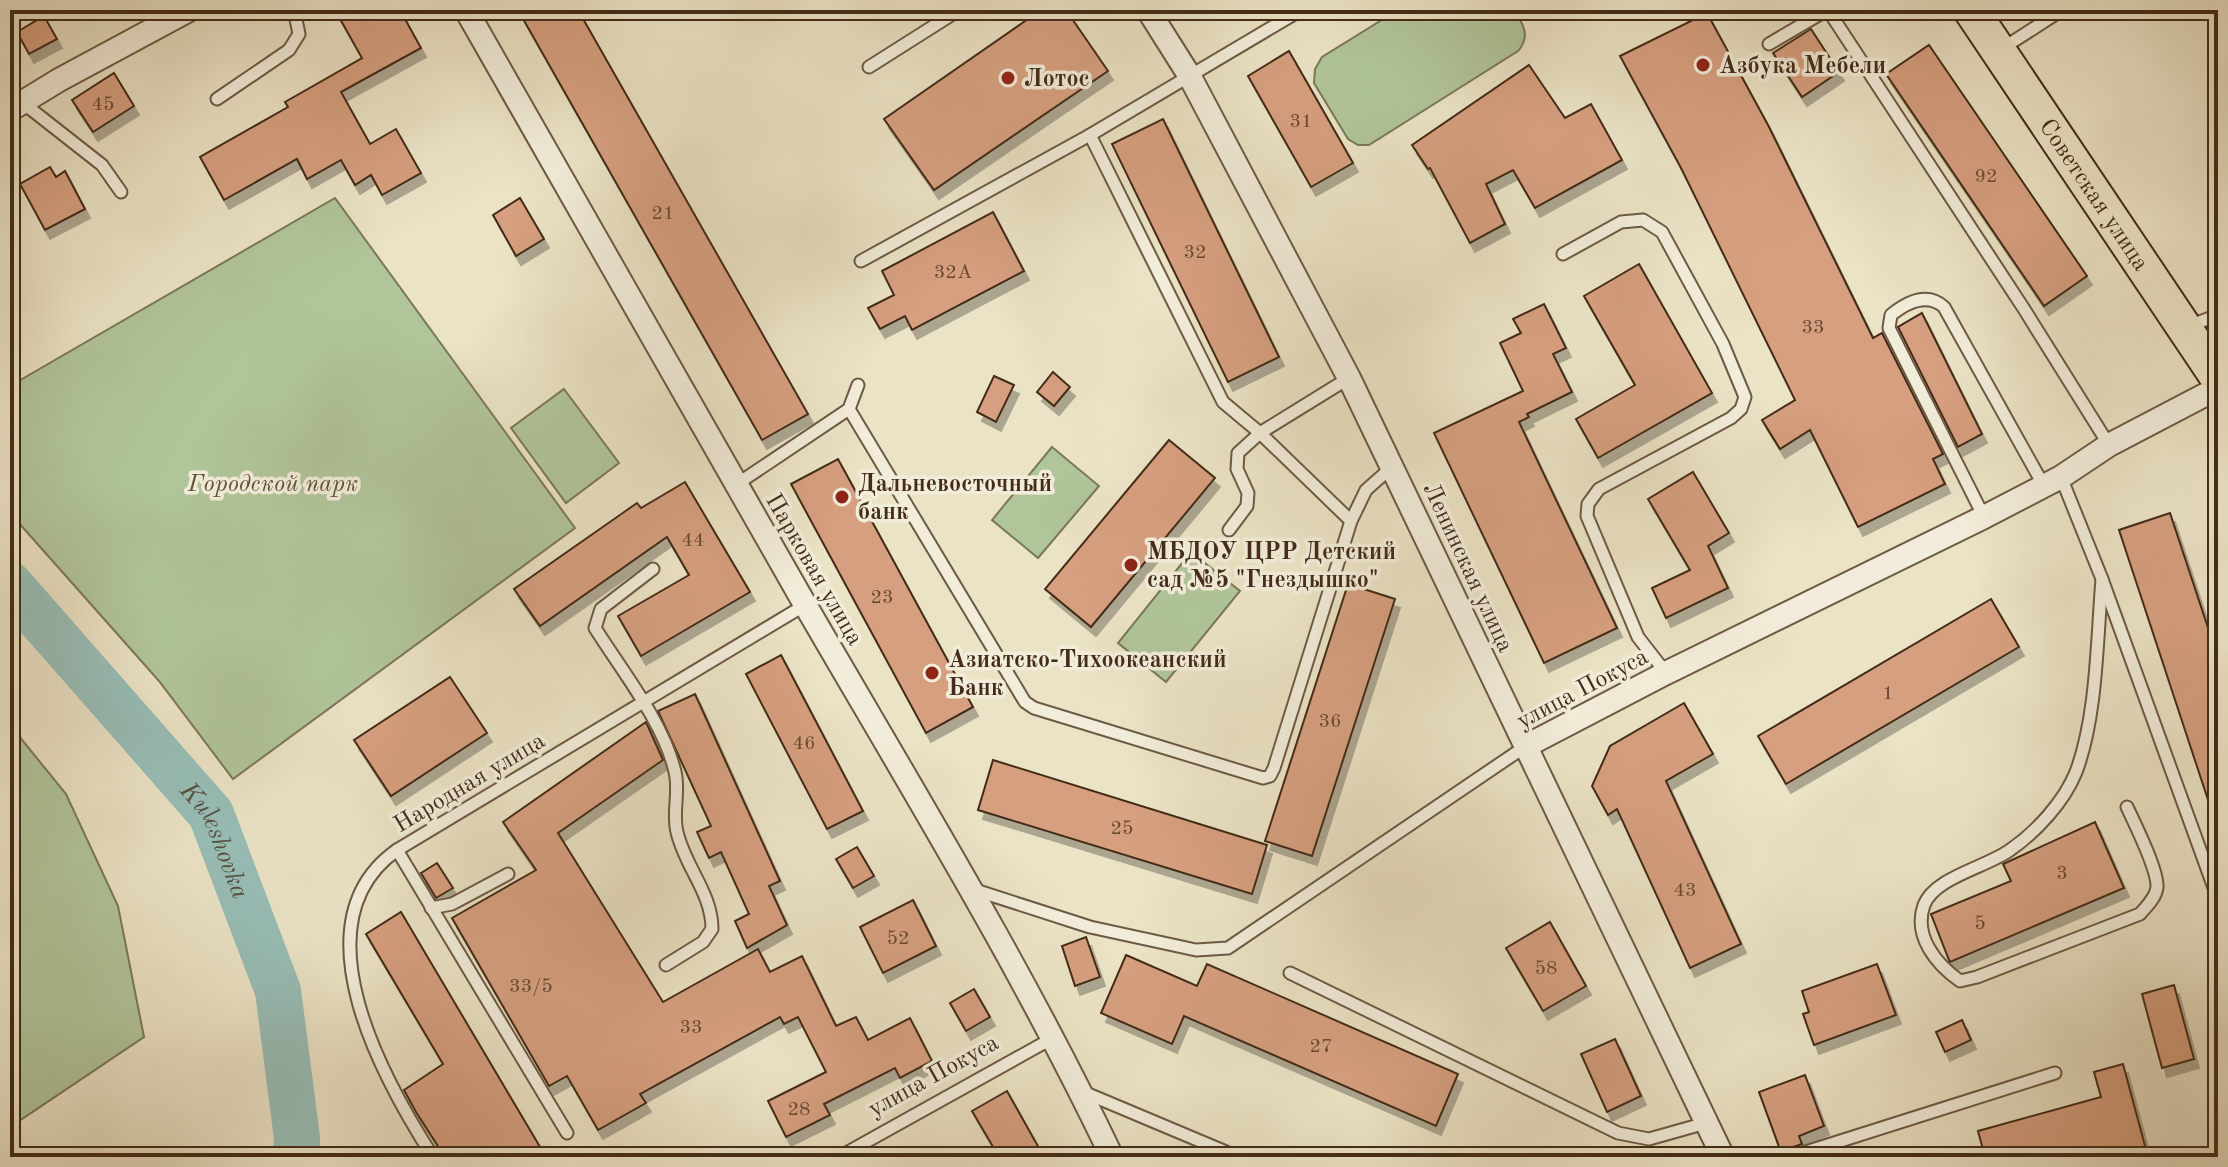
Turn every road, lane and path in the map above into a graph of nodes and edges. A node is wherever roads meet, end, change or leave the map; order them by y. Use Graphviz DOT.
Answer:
graph roads {
  1 [pos="189,10"];
  2 [pos="294,10"];
  3 [pos="466,10"];
  4 [pos="959,10"];
  5 [pos="1148,10"];
  6 [pos="1301,10"];
  7 [pos="1827,10"];
  8 [pos="1971,10"];
  9 [pos="2062,10"];
  10 [pos="1769,44"];
  11 [pos="2000,51"];
  12 [pos="869,67"];
  13 [pos="1189,75"];
  14 [pos="217,99"];
  15 [pos="16,107"];
  16 [pos="1090,135"];
  17 [pos="121,192"];
  18 [pos="1563,254"];
  19 [pos="861,261"];
  20 [pos="2218,315"];
  21 [pos="2184,328"];
  22 [pos="1349,378"];
  23 [pos="2218,378"];
  24 [pos="858,385"];
  25 [pos="2218,388"];
  26 [pos="849,409"];
  27 [pos="1260,433"];
  28 [pos="2109,445"];
  29 [pos="1393,467"];
  30 [pos="2052,482"];
  31 [pos="737,484"];
  32 [pos="1984,517"];
  33 [pos="1351,521"];
  34 [pos="1229,530"];
  35 [pos="653,569"];
  36 [pos="2102,579"];
  37 [pos="805,605"];
  38 [pos="1666,673"];
  39 [pos="642,702"];
  40 [pos="1526,746"];
  41 [pos="2127,807"];
  42 [pos="397,850"];
  43 [pos="508,874"];
  44 [pos="971,889"];
  45 [pos="2218,899"];
  46 [pos="431,908"];
  47 [pos="666,965"];
  48 [pos="1290,973"];
  49 [pos="1051,1039"];
  50 [pos="2055,1073"];
  51 [pos="1080,1090"];
  52 [pos="1706,1123"];
  53 [pos="567,1133"];
  54 [pos="433,1157"];
  55 [pos="839,1157"];
  56 [pos="1112,1157"];
  57 [pos="1238,1157"];
  58 [pos="1723,1157"];
  59 [pos="1790,1157"];
  1 -- 15 [label="street"];
  2 -- 14 [label="lane"];
  3 -- 31 [label="street, Парковая улица"];
  4 -- 12 [label="lane"];
  5 -- 13 [label="street, Ленинская улица"];
  6 -- 13 [label="lane"];
  7 -- 10 [label="lane"];
  7 -- 28 [label="lane"];
  8 -- 11 [label="main road, Советская улица"];
  9 -- 11 [label="lane"];
  11 -- 21 [label="main road, Советская улица"];
  13 -- 16 [label="lane"];
  13 -- 22 [label="street, Ленинская улица"];
  15 -- 17 [label="lane"];
  16 -- 19 [label="lane"];
  16 -- 27 [label="lane"];
  18 -- 38 [label="lane"];
  20 -- 21 [label="lane"];
  21 -- 23 [label="main road, Советская улица"];
  22 -- 27 [label="lane"];
  22 -- 29 [label="street, Ленинская улица"];
  24 -- 26 [label="lane"];
  25 -- 28 [label="street, улица Покуса"];
  26 -- 31 [label="lane"];
  26 -- 33 [label="lane"];
  27 -- 33 [label="lane"];
  27 -- 34 [label="lane"];
  28 -- 30 [label="street, улица Покуса"];
  29 -- 33 [label="lane"];
  29 -- 40 [label="street, Ленинская улица"];
  30 -- 32 [label="street, улица Покуса"];
  30 -- 32 [label="lane"];
  30 -- 36 [label="lane"];
  31 -- 37 [label="street, Парковая улица"];
  32 -- 38 [label="street, улица Покуса"];
  35 -- 39 [label="lane"];
  36 -- 41 [label="lane"];
  36 -- 45 [label="lane"];
  37 -- 39 [label="lane, Народная улица"];
  37 -- 44 [label="street, Парковая улица"];
  38 -- 40 [label="street, улица Покуса"];
  39 -- 42 [label="lane, Народная улица"];
  39 -- 47 [label="lane"];
  40 -- 44 [label="lane, улица Покуса"];
  40 -- 52 [label="street, Ленинская улица"];
  42 -- 46 [label="lane, Народная улица"];
  42 -- 54 [label="lane"];
  43 -- 46 [label="lane"];
  44 -- 49 [label="street, Парковая улица"];
  46 -- 53 [label="lane, Народная улица"];
  48 -- 52 [label="lane"];
  49 -- 51 [label="street, Парковая улица"];
  49 -- 55 [label="lane, улица Покуса"];
  50 -- 59 [label="lane"];
  51 -- 56 [label="street, Парковая улица"];
  51 -- 57 [label="lane"];
  52 -- 58 [label="street, Ленинская улица"];
}
